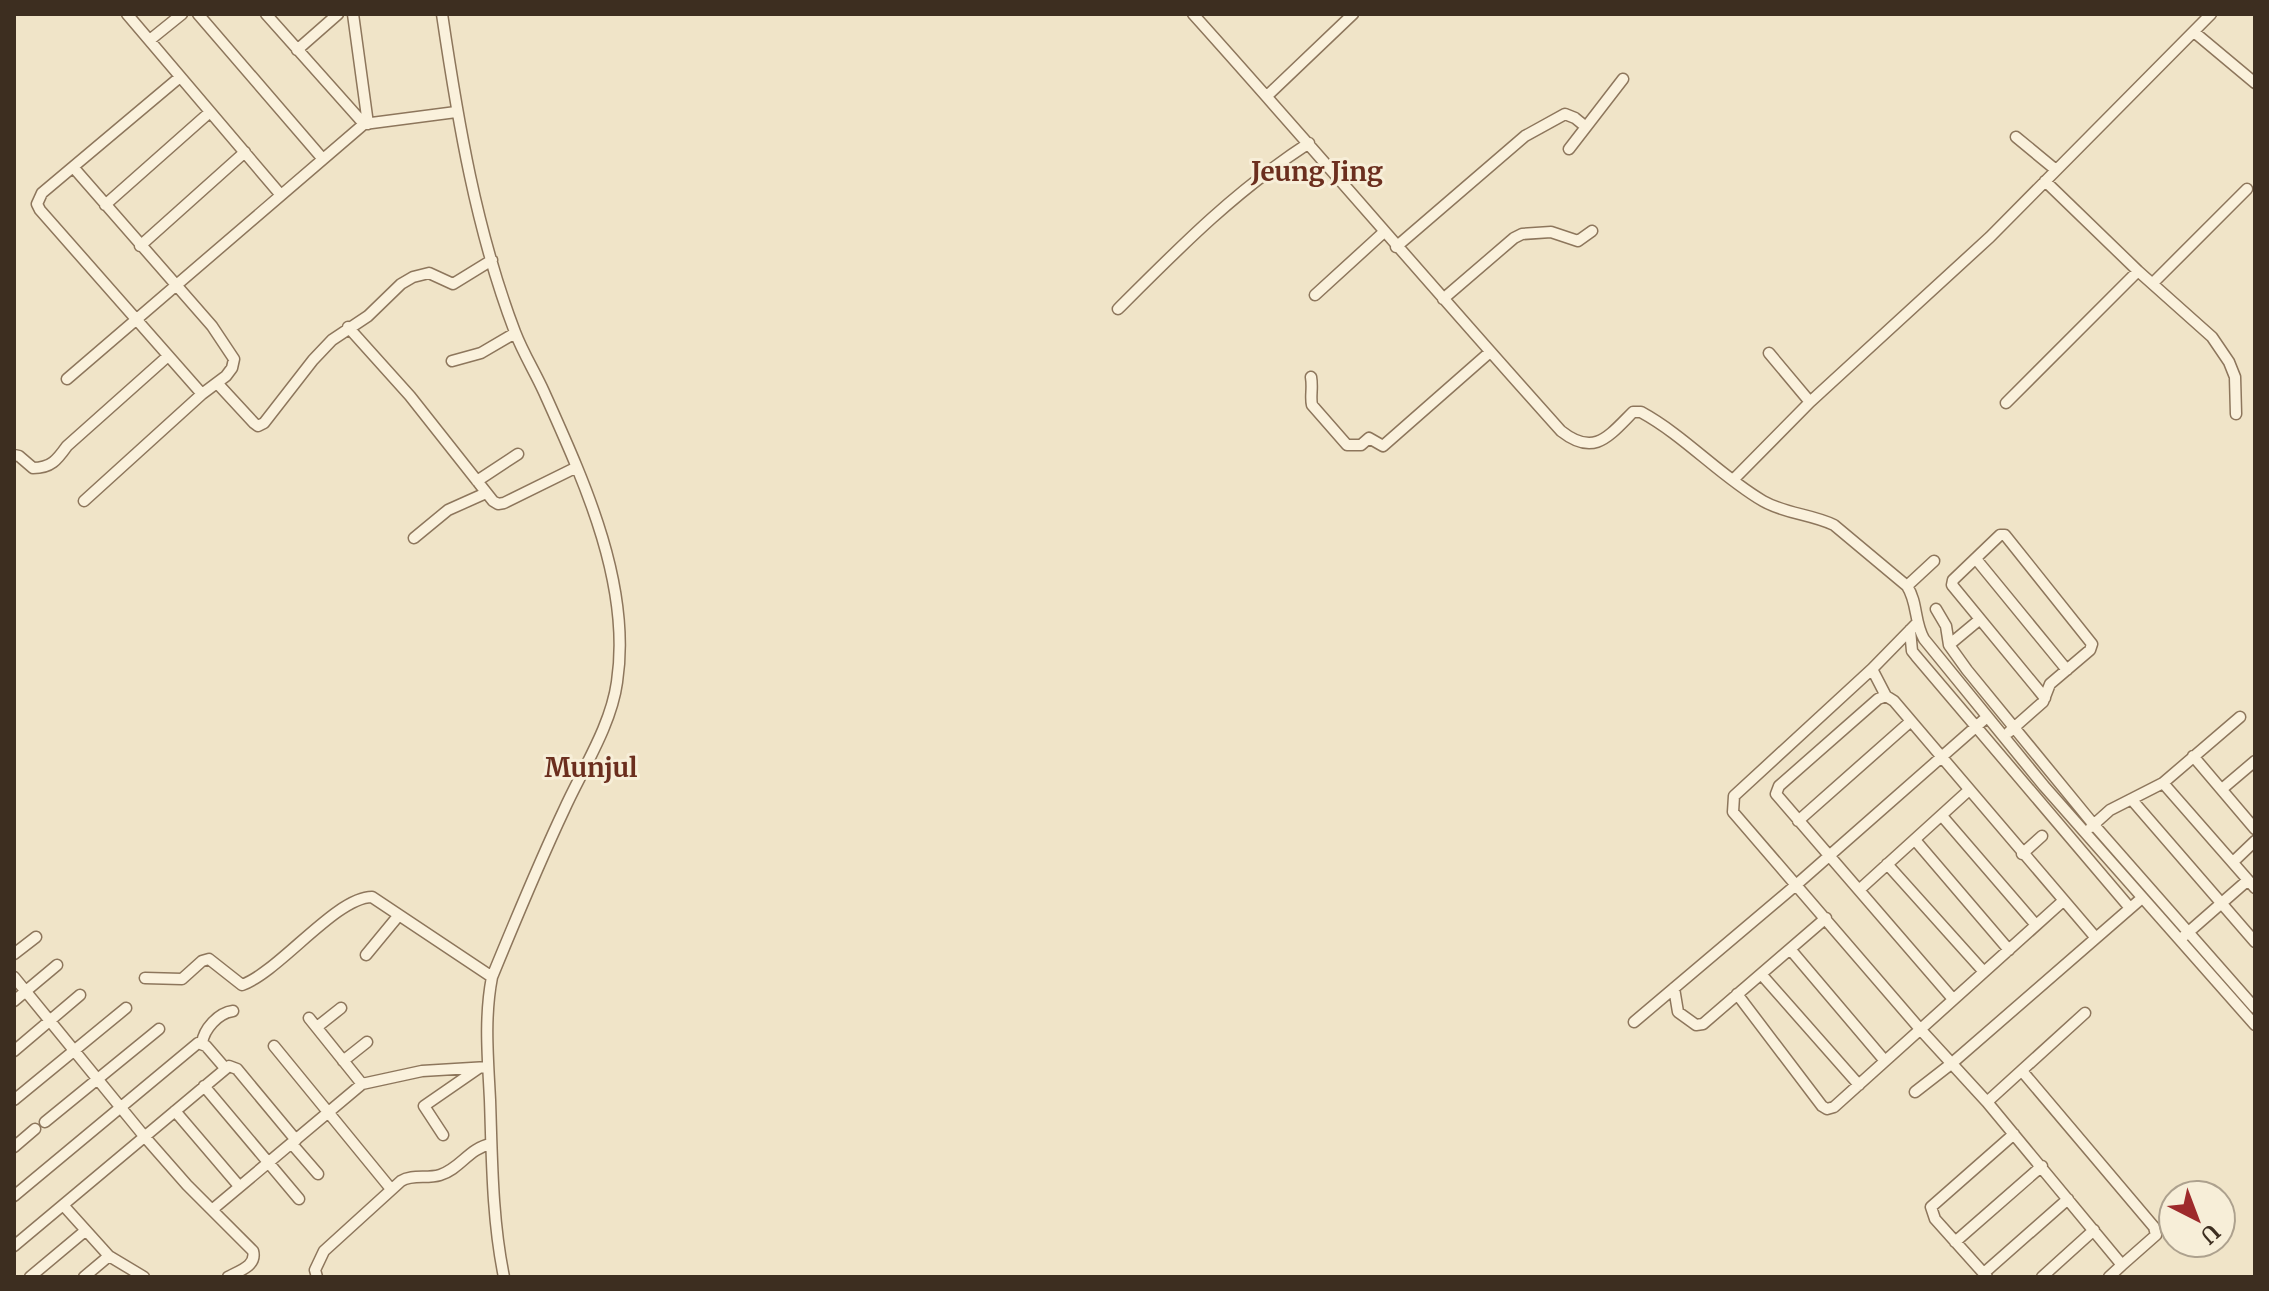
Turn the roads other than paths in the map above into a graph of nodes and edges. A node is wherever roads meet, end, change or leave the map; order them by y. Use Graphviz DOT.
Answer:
graph roads {
  1 [pos="127,14"];
  2 [pos="182,14"];
  3 [pos="198,14"];
  4 [pos="266,14"];
  5 [pos="338,14"];
  6 [pos="353,14"];
  7 [pos="442,14"];
  8 [pos="1193,14"];
  9 [pos="1353,14"];
  10 [pos="2211,14"];
  11 [pos="2194,32"];
  12 [pos="151,39"];
  13 [pos="297,50"];
  14 [pos="180,77"];
  15 [pos="1623,79"];
  16 [pos="2255,83"];
  17 [pos="1267,96"];
  18 [pos="210,112"];
  19 [pos="456,112"];
  20 [pos="366,124"];
  21 [pos="1586,127"];
  22 [pos="2016,137"];
  23 [pos="1309,143"];
  24 [pos="1569,149"];
  25 [pos="245,152"];
  26 [pos="322,158"];
  27 [pos="73,167"];
  28 [pos="2056,170"];
  29 [pos="2045,181"];
  30 [pos="2247,189"];
  31 [pos="280,194"];
  32 [pos="105,205"];
  33 [pos="1592,231"];
  34 [pos="1384,232"];
  35 [pos="140,246"];
  36 [pos="1396,247"];
  37 [pos="492,260"];
  38 [pos="2138,271"];
  39 [pos="2153,283"];
  40 [pos="176,285"];
  41 [pos="1315,295"];
  42 [pos="1443,299"];
  43 [pos="1118,309"];
  44 [pos="136,318"];
  45 [pos="348,327"];
  46 [pos="515,333"];
  47 [pos="1490,352"];
  48 [pos="1769,353"];
  49 [pos="168,356"];
  50 [pos="452,361"];
  51 [pos="1311,377"];
  52 [pos="67,379"];
  53 [pos="217,383"];
  54 [pos="202,394"];
  55 [pos="1810,402"];
  56 [pos="2006,403"];
  57 [pos="2236,414"];
  58 [pos="518,454"];
  59 [pos="14,455"];
  60 [pos="575,468"];
  61 [pos="1733,480"];
  62 [pos="477,481"];
  63 [pos="486,493"];
  64 [pos="84,501"];
  65 [pos="414,538"];
  66 [pos="1976,559"];
  67 [pos="1934,561"];
  68 [pos="1907,586"];
  69 [pos="1936,609"];
  70 [pos="1979,620"];
  71 [pos="1913,627"];
  72 [pos="1949,645"];
  73 [pos="1872,669"];
  74 [pos="2067,670"];
  75 [pos="1886,696"];
  76 [pos="2045,698"];
  77 [pos="1990,699"];
  78 [pos="1984,712"];
  79 [pos="2240,717"];
  80 [pos="1911,721"];
  81 [pos="1977,726"];
  82 [pos="2014,728"];
  83 [pos="2004,735"];
  84 [pos="2193,756"];
  85 [pos="1942,757"];
  86 [pos="2255,761"];
  87 [pos="2163,783"];
  88 [pos="2222,789"];
  89 [pos="1968,791"];
  90 [pos="2132,800"];
  91 [pos="1942,816"];
  92 [pos="1798,821"];
  93 [pos="2253,821"];
  94 [pos="2086,828"];
  95 [pos="2067,835"];
  96 [pos="2042,836"];
  97 [pos="1915,840"];
  98 [pos="2255,841"];
  99 [pos="2022,854"];
  100 [pos="1829,855"];
  101 [pos="2233,862"];
  102 [pos="1887,864"];
  103 [pos="1796,885"];
  104 [pos="2253,885"];
  105 [pos="1859,890"];
  106 [pos="2140,890"];
  107 [pos="2063,901"];
  108 [pos="2221,903"];
  109 [pos="2130,908"];
  110 [pos="399,915"];
  111 [pos="1826,918"];
  112 [pos="2036,925"];
  113 [pos="2183,936"];
  114 [pos="36,937"];
  115 [pos="2096,938"];
  116 [pos="2255,942"];
  117 [pos="1790,949"];
  118 [pos="2009,950"];
  119 [pos="14,954"];
  120 [pos="366,955"];
  121 [pos="57,965"];
  122 [pos="1984,972"];
  123 [pos="1761,974"];
  124 [pos="14,977"];
  125 [pos="492,977"];
  126 [pos="145,978"];
  127 [pos="1674,988"];
  128 [pos="26,991"];
  129 [pos="1737,994"];
  130 [pos="80,995"];
  131 [pos="1953,999"];
  132 [pos="14,1001"];
  133 [pos="126,1008"];
  134 [pos="341,1008"];
  135 [pos="2255,1008"];
  136 [pos="233,1011"];
  137 [pos="2085,1013"];
  138 [pos="309,1018"];
  139 [pos="49,1021"];
  140 [pos="1634,1022"];
  141 [pos="2255,1025"];
  142 [pos="317,1027"];
  143 [pos="159,1029"];
  144 [pos="1920,1029"];
  145 [pos="367,1042"];
  146 [pos="202,1043"];
  147 [pos="274,1046"];
  148 [pos="73,1050"];
  149 [pos="14,1051"];
  150 [pos="343,1061"];
  151 [pos="1885,1061"];
  152 [pos="1951,1064"];
  153 [pos="484,1067"];
  154 [pos="225,1068"];
  155 [pos="2022,1071"];
  156 [pos="97,1079"];
  157 [pos="362,1084"];
  158 [pos="1859,1085"];
  159 [pos="204,1086"];
  160 [pos="1915,1092"];
  161 [pos="14,1100"];
  162 [pos="1987,1102"];
  163 [pos="121,1108"];
  164 [pos="175,1111"];
  165 [pos="330,1112"];
  166 [pos="2014,1134"];
  167 [pos="443,1135"];
  168 [pos="144,1136"];
  169 [pos="294,1142"];
  170 [pos="491,1144"];
  171 [pos="14,1147"];
  172 [pos="267,1163"];
  173 [pos="2042,1166"];
  174 [pos="318,1174"];
  175 [pos="239,1186"];
  176 [pos="391,1189"];
  177 [pos="14,1196"];
  178 [pos="299,1199"];
  179 [pos="2068,1199"];
  180 [pos="63,1205"];
  181 [pos="213,1209"];
  182 [pos="2094,1230"];
  183 [pos="85,1231"];
  184 [pos="1955,1242"];
  185 [pos="14,1246"];
  186 [pos="109,1256"];
  187 [pos="2122,1265"];
  188 [pos="1985,1275"];
  189 [pos="30,1277"];
  190 [pos="84,1277"];
  191 [pos="144,1277"];
  192 [pos="228,1277"];
  193 [pos="317,1277"];
  194 [pos="504,1277"];
  195 [pos="2042,1277"];
  196 [pos="2109,1277"];
  1 -- 12 [label="street"];
  2 -- 12 [label="street"];
  3 -- 26 [label="street"];
  4 -- 13 [label="street"];
  5 -- 13 [label="street"];
  6 -- 20 [label="street"];
  7 -- 19 [label="street"];
  8 -- 17 [label="street"];
  9 -- 17 [label="street"];
  10 -- 11 [label="street"];
  11 -- 16 [label="street"];
  11 -- 28 [label="street"];
  12 -- 14 [label="street"];
  13 -- 20 [label="street"];
  14 -- 18 [label="street"];
  14 -- 27 [label="street"];
  15 -- 21 [label="street"];
  17 -- 23 [label="street"];
  18 -- 25 [label="street"];
  18 -- 32 [label="street"];
  19 -- 20 [label="street"];
  19 -- 37 [label="street"];
  20 -- 26 [label="street"];
  21 -- 24 [label="street"];
  21 -- 36 [label="street"];
  22 -- 28 [label="street"];
  23 -- 34 [label="street"];
  23 -- 43 [label="street"];
  25 -- 31 [label="street"];
  25 -- 35 [label="street"];
  26 -- 31 [label="street"];
  27 -- 32 [label="street"];
  27 -- 44 [label="street"];
  28 -- 29 [label="street"];
  29 -- 38 [label="street"];
  29 -- 55 [label="street"];
  30 -- 39 [label="street"];
  31 -- 40 [label="street"];
  32 -- 35 [label="street"];
  33 -- 42 [label="street"];
  34 -- 36 [label="street"];
  34 -- 41 [label="street"];
  35 -- 40 [label="street"];
  36 -- 42 [label="street"];
  37 -- 45 [label="street"];
  37 -- 46 [label="street"];
  38 -- 39 [label="street"];
  38 -- 56 [label="street"];
  39 -- 57 [label="street"];
  40 -- 44 [label="street"];
  40 -- 53 [label="street"];
  42 -- 47 [label="street"];
  44 -- 49 [label="street"];
  44 -- 52 [label="street"];
  45 -- 53 [label="street"];
  45 -- 62 [label="street"];
  46 -- 50 [label="street"];
  46 -- 60 [label="street"];
  47 -- 51 [label="street"];
  47 -- 61 [label="street"];
  48 -- 55 [label="street"];
  49 -- 54 [label="street"];
  49 -- 59 [label="street"];
  53 -- 54 [label="street"];
  54 -- 64 [label="street"];
  55 -- 61 [label="street"];
  58 -- 62 [label="street"];
  60 -- 63 [label="street"];
  60 -- 125 [label="street"];
  61 -- 68 [label="street"];
  62 -- 63 [label="street"];
  63 -- 65 [label="street"];
  66 -- 70 [label="street"];
  66 -- 74 [label="street"];
  66 -- 74 [label="street"];
  67 -- 68 [label="street"];
  68 -- 71 [label="street"];
  69 -- 72 [label="street"];
  70 -- 72 [label="street"];
  70 -- 76 [label="street"];
  71 -- 73 [label="street"];
  71 -- 78 [label="street"];
  71 -- 81 [label="street"];
  72 -- 77 [label="street"];
  73 -- 75 [label="street"];
  73 -- 103 [label="street"];
  74 -- 76 [label="street"];
  75 -- 80 [label="street"];
  75 -- 92 [label="street"];
  76 -- 82 [label="street"];
  77 -- 78 [label="street"];
  77 -- 82 [label="street"];
  78 -- 81 [label="street"];
  78 -- 83 [label="street"];
  79 -- 84 [label="street"];
  80 -- 85 [label="street"];
  80 -- 92 [label="street"];
  81 -- 85 [label="street"];
  81 -- 95 [label="street"];
  82 -- 83 [label="street"];
  82 -- 94 [label="street"];
  83 -- 94 [label="street"];
  84 -- 87 [label="street"];
  84 -- 88 [label="street"];
  85 -- 89 [label="street"];
  85 -- 100 [label="street"];
  86 -- 88 [label="street"];
  87 -- 90 [label="street"];
  87 -- 101 [label="street"];
  88 -- 93 [label="street"];
  89 -- 91 [label="street"];
  89 -- 99 [label="street"];
  90 -- 94 [label="street"];
  90 -- 108 [label="street"];
  91 -- 97 [label="street"];
  91 -- 112 [label="street"];
  92 -- 100 [label="street"];
  94 -- 95 [label="street"];
  94 -- 106 [label="street"];
  95 -- 109 [label="street"];
  96 -- 99 [label="street"];
  97 -- 102 [label="street"];
  97 -- 118 [label="street"];
  98 -- 101 [label="street"];
  99 -- 107 [label="street"];
  100 -- 103 [label="street"];
  100 -- 105 [label="street"];
  101 -- 104 [label="street"];
  102 -- 105 [label="street"];
  102 -- 122 [label="street"];
  103 -- 111 [label="street"];
  103 -- 127 [label="street"];
  104 -- 108 [label="street"];
  105 -- 131 [label="street"];
  106 -- 109 [label="street"];
  106 -- 113 [label="street"];
  107 -- 112 [label="street"];
  107 -- 115 [label="street"];
  108 -- 113 [label="street"];
  108 -- 116 [label="street"];
  109 -- 115 [label="street"];
  110 -- 120 [label="street"];
  110 -- 125 [label="street"];
  110 -- 126 [label="street"];
  111 -- 117 [label="street"];
  111 -- 144 [label="street"];
  112 -- 118 [label="street"];
  113 -- 135 [label="street"];
  113 -- 141 [label="street"];
  114 -- 119 [label="street"];
  115 -- 152 [label="street"];
  117 -- 123 [label="street"];
  117 -- 151 [label="street"];
  118 -- 122 [label="street"];
  121 -- 128 [label="street"];
  122 -- 131 [label="street"];
  123 -- 129 [label="street"];
  123 -- 158 [label="street"];
  124 -- 128 [label="street"];
  125 -- 153 [label="street"];
  127 -- 129 [label="street"];
  127 -- 140 [label="street"];
  128 -- 132 [label="street"];
  128 -- 139 [label="street"];
  129 -- 158 [label="street"];
  130 -- 139 [label="street"];
  131 -- 144 [label="street"];
  133 -- 148 [label="street"];
  134 -- 142 [label="street"];
  136 -- 146 [label="street"];
  137 -- 155 [label="street"];
  138 -- 142 [label="street"];
  139 -- 148 [label="street"];
  139 -- 149 [label="street"];
  142 -- 150 [label="street"];
  143 -- 156 [label="street"];
  144 -- 151 [label="street"];
  144 -- 152 [label="street"];
  145 -- 150 [label="street"];
  146 -- 154 [label="street"];
  146 -- 163 [label="street"];
  147 -- 165 [label="street"];
  148 -- 156 [label="street"];
  148 -- 161 [label="street"];
  150 -- 157 [label="street"];
  151 -- 158 [label="street"];
  152 -- 160 [label="street"];
  152 -- 162 [label="street"];
  153 -- 157 [label="street"];
  153 -- 167 [label="street"];
  153 -- 170 [label="street"];
  154 -- 159 [label="street"];
  154 -- 169 [label="street"];
  155 -- 162 [label="street"];
  155 -- 187 [label="street"];
  156 -- 163 [label="street"];
  156 -- 171 [label="street"];
  157 -- 165 [label="street"];
  159 -- 164 [label="street"];
  159 -- 172 [label="street"];
  162 -- 166 [label="street"];
  163 -- 168 [label="street"];
  163 -- 177 [label="street"];
  164 -- 168 [label="street"];
  164 -- 175 [label="street"];
  165 -- 169 [label="street"];
  165 -- 176 [label="street"];
  166 -- 173 [label="street"];
  166 -- 184 [label="street"];
  168 -- 180 [label="street"];
  168 -- 181 [label="street"];
  169 -- 172 [label="street"];
  169 -- 174 [label="street"];
  170 -- 176 [label="street"];
  170 -- 194 [label="street"];
  172 -- 175 [label="street"];
  172 -- 178 [label="street"];
  173 -- 179 [label="street"];
  173 -- 184 [label="street"];
  175 -- 181 [label="street"];
  176 -- 193 [label="street"];
  179 -- 182 [label="street"];
  179 -- 188 [label="street"];
  180 -- 183 [label="street"];
  180 -- 185 [label="street"];
  181 -- 192 [label="street"];
  182 -- 187 [label="street"];
  182 -- 195 [label="street"];
  183 -- 186 [label="street"];
  183 -- 189 [label="street"];
  184 -- 188 [label="street"];
  186 -- 190 [label="street"];
  186 -- 191 [label="street"];
  187 -- 196 [label="street"];
}
